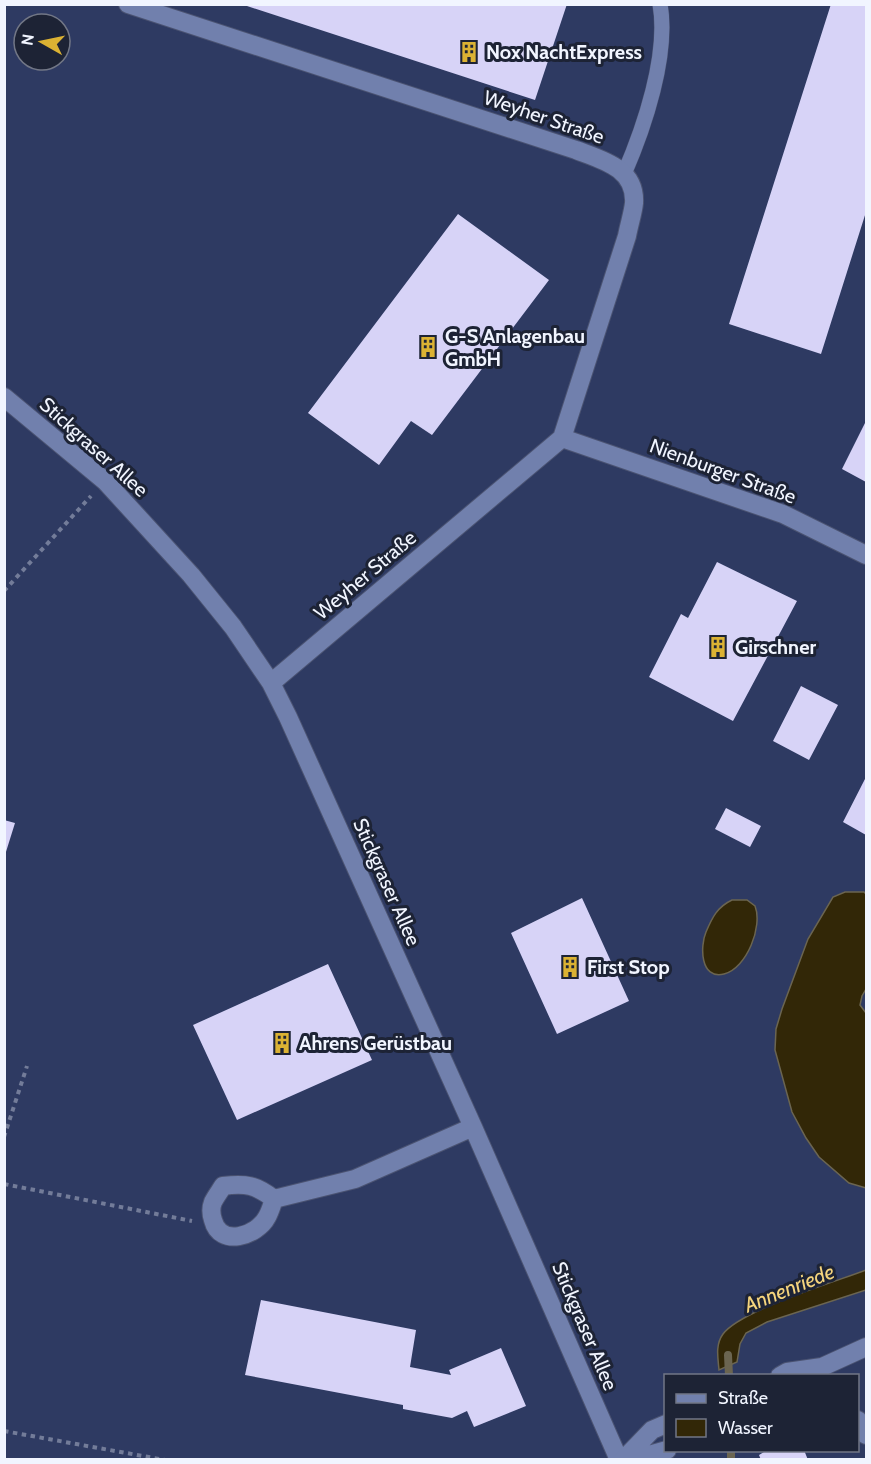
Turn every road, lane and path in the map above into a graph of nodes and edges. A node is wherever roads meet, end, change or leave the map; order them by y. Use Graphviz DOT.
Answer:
graph roads {
  1 [pos="128,4"];
  2 [pos="660,4"];
  3 [pos="624,174"];
  4 [pos="4,397"];
  5 [pos="562,438"];
  6 [pos="105,481"];
  7 [pos="867,555"];
  8 [pos="4,591"];
  9 [pos="271,683"];
  10 [pos="27,1066"];
  11 [pos="473,1127"];
  12 [pos="4,1137"];
  13 [pos="4,1184"];
  14 [pos="274,1199"];
  15 [pos="214,1225"];
  16 [pos="867,1347"];
  17 [pos="821,1373"];
  18 [pos="784,1374"];
  19 [pos="859,1422"];
  20 [pos="664,1425"];
  21 [pos="4,1431"];
  22 [pos="867,1435"];
  23 [pos="664,1451"];
  24 [pos="165,1460"];
  25 [pos="621,1460"];
  26 [pos="631,1460"];
  1 -- 3 [label="street, Weyher Straße"];
  2 -- 3 [label="lane"];
  3 -- 5 [label="street"];
  4 -- 6 [label="street, Stickgraser Allee"];
  5 -- 7 [label="street, Nienburger Straße"];
  5 -- 9 [label="street, Weyher Straße"];
  6 -- 8 [label="path"];
  6 -- 9 [label="street, Stickgraser Allee"];
  9 -- 11 [label="street, Stickgraser Allee"];
  10 -- 12 [label="path"];
  11 -- 14 [label="street"];
  11 -- 25 [label="street, Stickgraser Allee"];
  13 -- 15 [label="path"];
  14 -- 15 [label="street"];
  14 -- 15 [label="street"];
  16 -- 17 [label="street"];
  17 -- 18 [label="street"];
  19 -- 22 [label="street"];
  20 -- 25 [label="street"];
  21 -- 24 [label="path"];
  23 -- 26 [label="street"];
}
